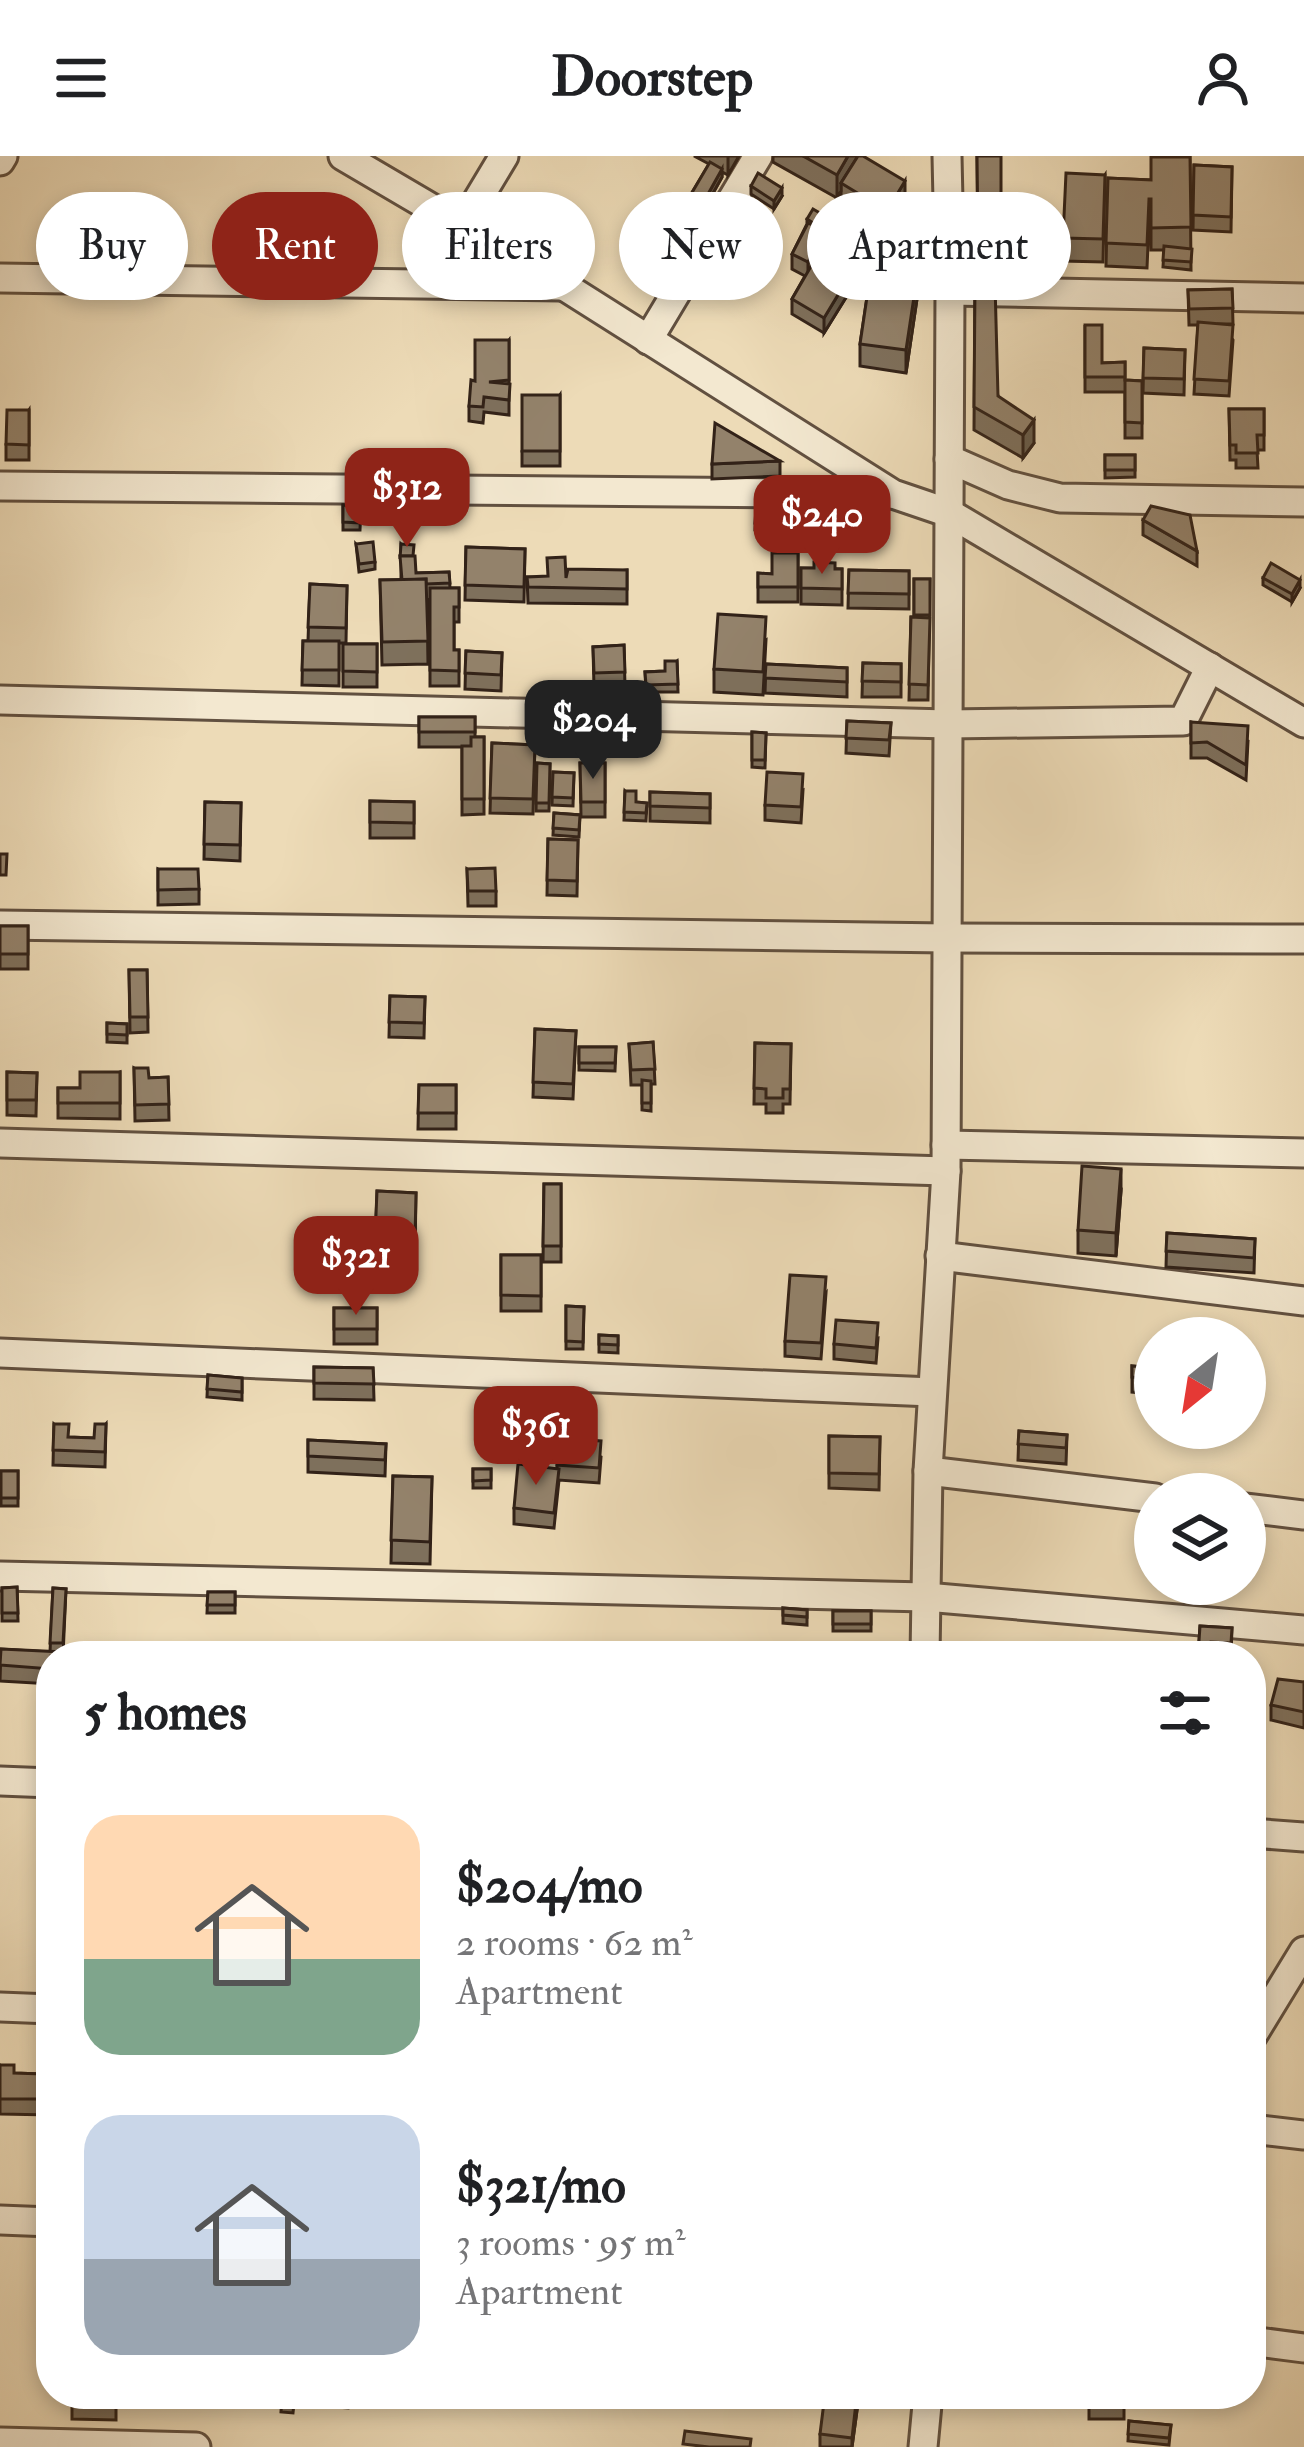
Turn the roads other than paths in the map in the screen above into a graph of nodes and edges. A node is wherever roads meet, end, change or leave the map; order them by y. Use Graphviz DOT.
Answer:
graph roads {
  1 [pos="344,156"];
  2 [pos="504,156"];
  3 [pos="758,156"];
  4 [pos="947,156"];
  5 [pos="405,192"];
  6 [pos="482,192"];
  7 [pos="948,192"];
  8 [pos="0,278"];
  9 [pos="402,284"];
  10 [pos="1071,293"];
  11 [pos="1304,298"];
  12 [pos="586,300"];
  13 [pos="950,300"];
  14 [pos="648,340"];
  15 [pos="950,459"];
  16 [pos="0,486"];
  17 [pos="892,494"];
  18 [pos="1304,502"];
  19 [pos="949,513"];
  20 [pos="1210,668"];
  21 [pos="0,700"];
  22 [pos="1304,723"];
  23 [pos="948,724"];
  24 [pos="0,925"];
  25 [pos="947,938"];
  26 [pos="1304,939"];
  27 [pos="0,1143"];
  28 [pos="1304,1153"];
  29 [pos="946,1158"];
  30 [pos="940,1256"];
  31 [pos="1304,1301"];
  32 [pos="0,1353"];
  33 [pos="932,1392"];
  34 [pos="928,1471"];
  35 [pos="1134,1496"];
  36 [pos="1266,1510"];
  37 [pos="1304,1515"];
  38 [pos="0,1576"];
  39 [pos="926,1597"];
  40 [pos="1304,1630"];
  41 [pos="925,1641"];
  42 [pos="0,1781"];
  43 [pos="36,1782"];
  44 [pos="1266,1834"];
  45 [pos="1304,1837"];
  46 [pos="1304,1951"];
  47 [pos="0,2007"];
  48 [pos="36,2008"];
  49 [pos="1266,2013"];
  50 [pos="1266,2130"];
  51 [pos="1304,2134"];
  52 [pos="0,2220"];
  53 [pos="36,2221"];
  54 [pos="1266,2343"];
  55 [pos="1304,2348"];
  56 [pos="927,2409"];
  57 [pos="0,2442"];
  58 [pos="196,2447"];
  59 [pos="923,2447"];
  1 -- 5 [label="street"];
  2 -- 6 [label="street"];
  3 -- 14 [label="street"];
  4 -- 7 [label="street"];
  8 -- 9 [label="street"];
  10 -- 11 [label="street"];
  12 -- 14 [label="street"];
  13 -- 15 [label="street"];
  14 -- 17 [label="street"];
  15 -- 18 [label="street"];
  15 -- 19 [label="street"];
  16 -- 17 [label="street"];
  17 -- 19 [label="street"];
  19 -- 20 [label="street"];
  19 -- 23 [label="street"];
  20 -- 22 [label="street"];
  20 -- 23 [label="street"];
  21 -- 23 [label="street"];
  23 -- 25 [label="street"];
  24 -- 25 [label="street"];
  25 -- 26 [label="street"];
  25 -- 29 [label="street"];
  27 -- 29 [label="street"];
  28 -- 29 [label="street"];
  29 -- 30 [label="street"];
  30 -- 31 [label="street"];
  30 -- 33 [label="street"];
  32 -- 33 [label="street"];
  33 -- 34 [label="street"];
  34 -- 35 [label="street"];
  34 -- 39 [label="street"];
  36 -- 37 [label="street"];
  38 -- 39 [label="street"];
  39 -- 40 [label="street"];
  39 -- 41 [label="street"];
  42 -- 43 [label="street"];
  44 -- 45 [label="street"];
  46 -- 49 [label="street"];
  47 -- 48 [label="street"];
  50 -- 51 [label="street"];
  52 -- 53 [label="street"];
  54 -- 55 [label="street"];
  56 -- 59 [label="street"];
  57 -- 58 [label="street"];
}
